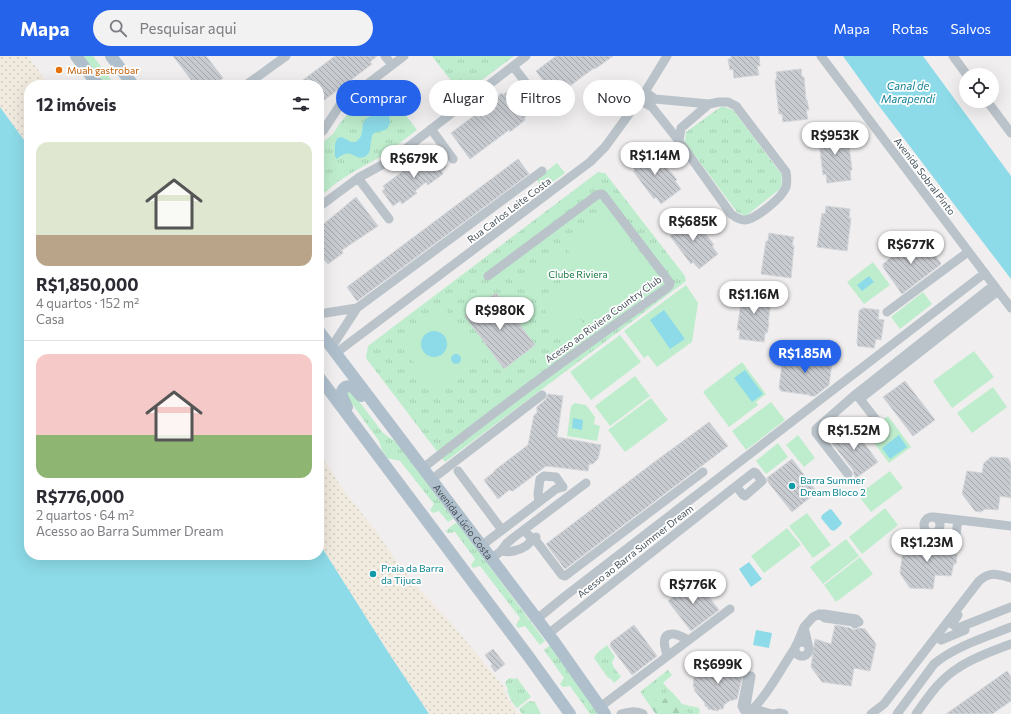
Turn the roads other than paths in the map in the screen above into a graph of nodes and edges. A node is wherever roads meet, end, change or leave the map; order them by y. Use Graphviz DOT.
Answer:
graph roads {
  1 [pos="76,56"];
  2 [pos="111,56"];
  3 [pos="286,56"];
  4 [pos="385,56"];
  5 [pos="404,56"];
  6 [pos="526,56"];
  7 [pos="667,56"];
  8 [pos="821,56"];
  9 [pos="953,56"];
  10 [pos="393,61"];
  11 [pos="513,66"];
  12 [pos="962,68"];
  13 [pos="94,80"];
  14 [pos="129,80"];
  15 [pos="253,80"];
  16 [pos="524,80"];
  17 [pos="645,92"];
  18 [pos="645,103"];
  19 [pos="709,104"];
  20 [pos="991,108"];
  21 [pos="627,116"];
  22 [pos="324,125"];
  23 [pos="433,127"];
  24 [pos="1011,133"];
  25 [pos="679,141"];
  26 [pos="456,158"];
  27 [pos="542,171"];
  28 [pos="358,178"];
  29 [pos="324,203"];
  30 [pos="389,219"];
  31 [pos="968,252"];
  32 [pos="985,273"];
  33 [pos="488,276"];
  34 [pos="996,288"];
  35 [pos="357,308"];
  36 [pos="1011,308"];
  37 [pos="887,312"];
  38 [pos="324,313"];
  39 [pos="324,338"];
  40 [pos="333,351"];
  41 [pos="324,384"];
  42 [pos="542,395"];
  43 [pos="858,396"];
  44 [pos="877,421"];
  45 [pos="388,422"];
  46 [pos="361,432"];
  47 [pos="423,468"];
  48 [pos="458,471"];
  49 [pos="703,472"];
  50 [pos="848,474"];
  51 [pos="431,480"];
  52 [pos="586,483"];
  53 [pos="736,486"];
  54 [pos="539,502"];
  55 [pos="934,517"];
  56 [pos="948,519"];
  57 [pos="958,520"];
  58 [pos="1011,526"];
  59 [pos="940,527"];
  60 [pos="502,530"];
  61 [pos="524,530"];
  62 [pos="534,538"];
  63 [pos="481,546"];
  64 [pos="954,549"];
  65 [pos="501,551"];
  66 [pos="491,559"];
  67 [pos="1011,578"];
  68 [pos="1011,582"];
  69 [pos="1011,607"];
  70 [pos="730,609"];
  71 [pos="1011,612"];
  72 [pos="536,619"];
  73 [pos="857,623"];
  74 [pos="952,624"];
  75 [pos="804,627"];
  76 [pos="1011,627"];
  77 [pos="1011,633"];
  78 [pos="548,634"];
  79 [pos="688,640"];
  80 [pos="941,640"];
  81 [pos="808,644"];
  82 [pos="1011,644"];
  83 [pos="796,646"];
  84 [pos="667,656"];
  85 [pos="802,656"];
  86 [pos="785,662"];
  87 [pos="750,676"];
  88 [pos="603,710"];
  89 [pos="747,712"];
  90 [pos="570,714"];
  91 [pos="621,714"];
  92 [pos="643,714"];
  93 [pos="773,714"];
  94 [pos="784,714"];
  95 [pos="871,714"];
  96 [pos="879,714"];
  97 [pos="897,714"];
  98 [pos="902,714"];
  99 [pos="916,714"];
  1 -- 13 [label="main road"];
  2 -- 14 [label="main road"];
  3 -- 15 [label="street"];
  4 -- 10 [label="street"];
  5 -- 10 [label="street"];
  6 -- 11 [label="street"];
  7 -- 17 [label="street, Rua Carlos Leite Costa"];
  8 -- 31 [label="street, Avenida Sobral Pinto"];
  9 -- 12 [label="street"];
  10 -- 22 [label="street"];
  11 -- 16 [label="street"];
  11 -- 23 [label="street"];
  17 -- 19 [label="street"];
  18 -- 25 [label="street"];
  19 -- 25 [label="street"];
  19 -- 25 [label="street"];
  20 -- 24 [label="street"];
  21 -- 40 [label="street, Rua Carlos Leite Costa"];
  23 -- 26 [label="street"];
  23 -- 28 [label="street"];
  27 -- 35 [label="street"];
  28 -- 29 [label="street"];
  28 -- 30 [label="street"];
  31 -- 32 [label="street, Avenida Sobral Pinto"];
  31 -- 37 [label="street"];
  32 -- 34 [label="street, Avenida Sobral Pinto"];
  32 -- 72 [label="street"];
  33 -- 47 [label="street, Acesso ao Riviera Country Club"];
  34 -- 36 [label="street, Avenida Sobral Pinto"];
  34 -- 43 [label="street"];
  35 -- 38 [label="street"];
  35 -- 40 [label="street"];
  39 -- 40 [label="main road, Avenida Lúcio Costa"];
  40 -- 45 [label="main road, Avenida Lúcio Costa"];
  41 -- 46 [label="main road"];
  42 -- 51 [label="street"];
  43 -- 44 [label="street"];
  43 -- 50 [label="street"];
  45 -- 46 [label="main road"];
  45 -- 47 [label="main road, Avenida Lúcio Costa"];
  46 -- 90 [label="main road"];
  47 -- 51 [label="main road, Avenida Lúcio Costa"];
  48 -- 60 [label="street"];
  49 -- 62 [label="street"];
  51 -- 63 [label="main road, Avenida Lúcio Costa"];
  52 -- 61 [label="street"];
  53 -- 78 [label="street, Acesso ao Barra Summer Dream"];
  54 -- 60 [label="street"];
  55 -- 56 [label="street"];
  55 -- 59 [label="street"];
  55 -- 59 [label="street"];
  56 -- 57 [label="street"];
  56 -- 59 [label="street"];
  57 -- 58 [label="street"];
  57 -- 64 [label="street"];
  60 -- 63 [label="street"];
  61 -- 62 [label="street"];
  61 -- 65 [label="street"];
  62 -- 65 [label="street"];
  63 -- 66 [label="main road, Avenida Lúcio Costa"];
  65 -- 66 [label="street"];
  66 -- 72 [label="main road, Avenida Lúcio Costa"];
  67 -- 95 [label="street"];
  68 -- 74 [label="street"];
  69 -- 74 [label="street"];
  70 -- 79 [label="street"];
  71 -- 80 [label="street"];
  72 -- 78 [label="main road, Avenida Lúcio Costa"];
  73 -- 75 [label="street"];
  74 -- 80 [label="street"];
  75 -- 81 [label="street"];
  75 -- 83 [label="street"];
  76 -- 97 [label="street"];
  77 -- 98 [label="street"];
  78 -- 88 [label="main road, Avenida Lúcio Costa"];
  79 -- 84 [label="street"];
  79 -- 84 [label="street"];
  80 -- 96 [label="street"];
  81 -- 83 [label="street"];
  81 -- 85 [label="street"];
  82 -- 99 [label="street"];
  83 -- 85 [label="street"];
  83 -- 86 [label="street"];
  84 -- 88 [label="street"];
  85 -- 86 [label="street"];
  86 -- 89 [label="street"];
  87 -- 89 [label="street"];
  89 -- 93 [label="street"];
  91 -- 92 [label="street"];
  93 -- 94 [label="street"];
}
